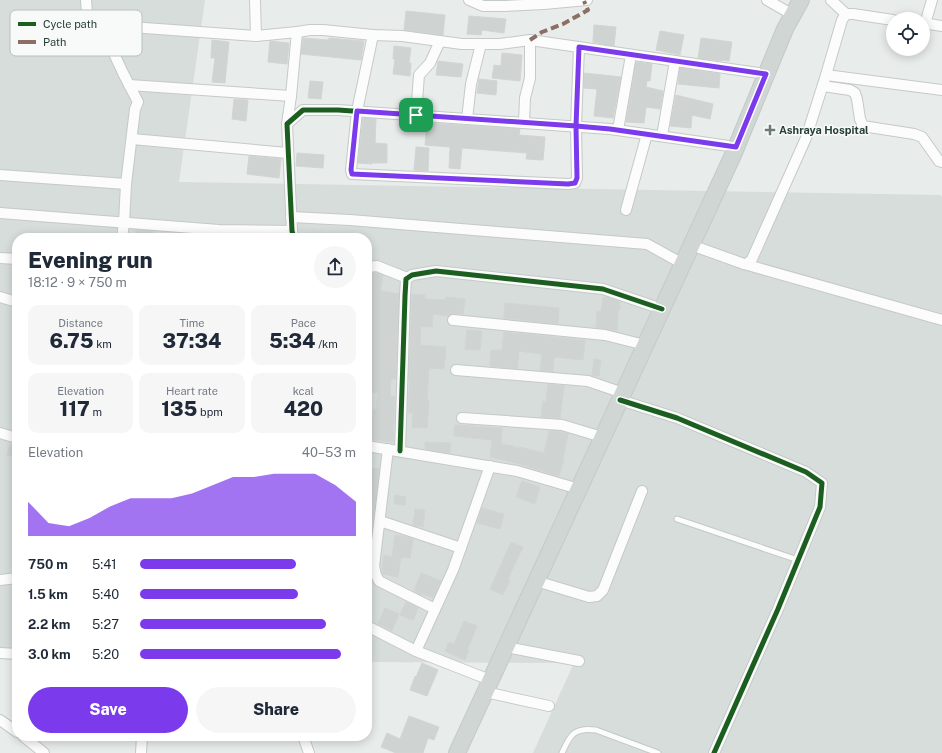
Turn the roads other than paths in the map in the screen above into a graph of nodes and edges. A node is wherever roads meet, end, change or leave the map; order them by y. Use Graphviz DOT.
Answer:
graph roads {
  1 [pos="86,0"];
  2 [pos="255,0"];
  3 [pos="469,0"];
  4 [pos="587,0"];
  5 [pos="767,0"];
  6 [pos="801,0"];
  7 [pos="831,0"];
  8 [pos="932,0"];
  9 [pos="87,10"];
  10 [pos="928,12"];
  11 [pos="846,14"];
  12 [pos="793,15"];
  13 [pos="886,19"];
  14 [pos="930,25"];
  15 [pos="942,26"];
  16 [pos="142,29"];
  17 [pos="296,32"];
  18 [pos="256,36"];
  19 [pos="373,36"];
  20 [pos="530,40"];
  21 [pos="440,41"];
  22 [pos="481,44"];
  23 [pos="579,47"];
  24 [pos="631,55"];
  25 [pos="115,56"];
  26 [pos="675,61"];
  27 [pos="766,74"];
  28 [pos="826,75"];
  29 [pos="129,85"];
  30 [pos="823,86"];
  31 [pos="942,90"];
  32 [pos="291,96"];
  33 [pos="357,111"];
  34 [pos="416,115"];
  35 [pos="466,119"];
  36 [pos="524,123"];
  37 [pos="287,124"];
  38 [pos="576,126"];
  39 [pos="618,130"];
  40 [pos="647,134"];
  41 [pos="662,136"];
  42 [pos="132,139"];
  43 [pos="736,147"];
  44 [pos="288,153"];
  45 [pos="942,162"];
  46 [pos="0,176"];
  47 [pos="126,184"];
  48 [pos="626,210"];
  49 [pos="0,212"];
  50 [pos="291,217"];
  51 [pos="124,222"];
  52 [pos="123,233"];
  53 [pos="263,233"];
  54 [pos="293,233"];
  55 [pos="692,245"];
  56 [pos="0,258"];
  57 [pos="12,259"];
  58 [pos="683,264"];
  59 [pos="744,264"];
  60 [pos="372,266"];
  61 [pos="408,278"];
  62 [pos="0,297"];
  63 [pos="12,301"];
  64 [pos="662,309"];
  65 [pos="453,320"];
  66 [pos="942,320"];
  67 [pos="645,345"];
  68 [pos="456,370"];
  69 [pos="621,396"];
  70 [pos="462,418"];
  71 [pos="0,433"];
  72 [pos="12,437"];
  73 [pos="602,437"];
  74 [pos="372,447"];
  75 [pos="388,450"];
  76 [pos="400,451"];
  77 [pos="490,466"];
  78 [pos="578,489"];
  79 [pos="642,491"];
  80 [pos="677,519"];
  81 [pos="380,521"];
  82 [pos="461,548"];
  83 [pos="798,560"];
  84 [pos="12,579"];
  85 [pos="0,580"];
  86 [pos="536,581"];
  87 [pos="435,609"];
  88 [pos="372,629"];
  89 [pos="506,647"];
  90 [pos="416,651"];
  91 [pos="0,653"];
  92 [pos="12,654"];
  93 [pos="578,661"];
  94 [pos="488,686"];
  95 [pos="549,706"];
  96 [pos="0,720"];
  97 [pos="12,728"];
  98 [pos="29,741"];
  99 [pos="142,741"];
  100 [pos="305,741"];
  101 [pos="44,753"];
  102 [pos="141,753"];
  103 [pos="309,753"];
  104 [pos="457,753"];
  105 [pos="562,753"];
  106 [pos="658,753"];
  107 [pos="714,753"];
  1 -- 9 [label="street"];
  2 -- 18 [label="street"];
  3 -- 4 [label="street"];
  5 -- 12 [label="street"];
  6 -- 12 [label="main road"];
  7 -- 11 [label="street"];
  8 -- 10 [label="street"];
  11 -- 13 [label="street"];
  11 -- 28 [label="street"];
  12 -- 27 [label="main road"];
  14 -- 15 [label="street"];
  16 -- 18 [label="street"];
  17 -- 18 [label="street"];
  17 -- 19 [label="street"];
  17 -- 32 [label="street"];
  19 -- 21 [label="street"];
  19 -- 33 [label="street"];
  20 -- 22 [label="street"];
  20 -- 23 [label="street"];
  20 -- 36 [label="street"];
  21 -- 22 [label="street"];
  21 -- 34 [label="street"];
  22 -- 35 [label="street"];
  23 -- 24 [label="street"];
  23 -- 38 [label="street"];
  24 -- 26 [label="street"];
  24 -- 39 [label="street"];
  25 -- 29 [label="street"];
  26 -- 27 [label="street"];
  26 -- 41 [label="street"];
  27 -- 43 [label="main road"];
  28 -- 30 [label="street"];
  28 -- 31 [label="street"];
  29 -- 32 [label="street"];
  29 -- 42 [label="street"];
  30 -- 45 [label="street"];
  30 -- 59 [label="street"];
  32 -- 37 [label="street"];
  33 -- 34 [label="street"];
  33 -- 37 [label="street"];
  33 -- 38 [label="street"];
  34 -- 35 [label="street"];
  35 -- 36 [label="street"];
  36 -- 38 [label="street"];
  37 -- 44 [label="street"];
  38 -- 39 [label="street"];
  39 -- 40 [label="street"];
  40 -- 41 [label="street"];
  40 -- 48 [label="street"];
  41 -- 43 [label="street"];
  42 -- 44 [label="street"];
  42 -- 47 [label="street"];
  43 -- 55 [label="main road"];
  44 -- 50 [label="street"];
  46 -- 47 [label="street"];
  47 -- 51 [label="street"];
  49 -- 51 [label="street"];
  50 -- 54 [label="street"];
  50 -- 58 [label="street"];
  51 -- 52 [label="street"];
  51 -- 53 [label="street"];
  55 -- 58 [label="main road"];
  55 -- 59 [label="street"];
  56 -- 57 [label="street"];
  58 -- 64 [label="main road"];
  59 -- 66 [label="street"];
  60 -- 61 [label="street"];
  61 -- 64 [label="street"];
  61 -- 76 [label="street"];
  62 -- 63 [label="street"];
  64 -- 67 [label="main road"];
  65 -- 67 [label="street"];
  67 -- 69 [label="main road"];
  68 -- 69 [label="street"];
  69 -- 73 [label="main road"];
  69 -- 83 [label="street"];
  70 -- 73 [label="street"];
  71 -- 72 [label="street"];
  73 -- 78 [label="main road"];
  74 -- 75 [label="street"];
  75 -- 76 [label="street"];
  75 -- 81 [label="street"];
  76 -- 77 [label="street"];
  77 -- 78 [label="street"];
  77 -- 82 [label="street"];
  78 -- 86 [label="main road"];
  79 -- 86 [label="street"];
  80 -- 83 [label="lane"];
  81 -- 82 [label="street"];
  81 -- 87 [label="street"];
  82 -- 87 [label="street"];
  83 -- 107 [label="street"];
  84 -- 85 [label="street"];
  86 -- 89 [label="main road"];
  87 -- 90 [label="street"];
  88 -- 90 [label="street"];
  89 -- 93 [label="street"];
  89 -- 94 [label="main road"];
  90 -- 94 [label="street"];
  91 -- 92 [label="street"];
  94 -- 95 [label="street"];
  94 -- 104 [label="main road"];
  96 -- 97 [label="street"];
  98 -- 101 [label="street"];
  99 -- 102 [label="street"];
  100 -- 103 [label="street"];
  105 -- 106 [label="lane"];
}
